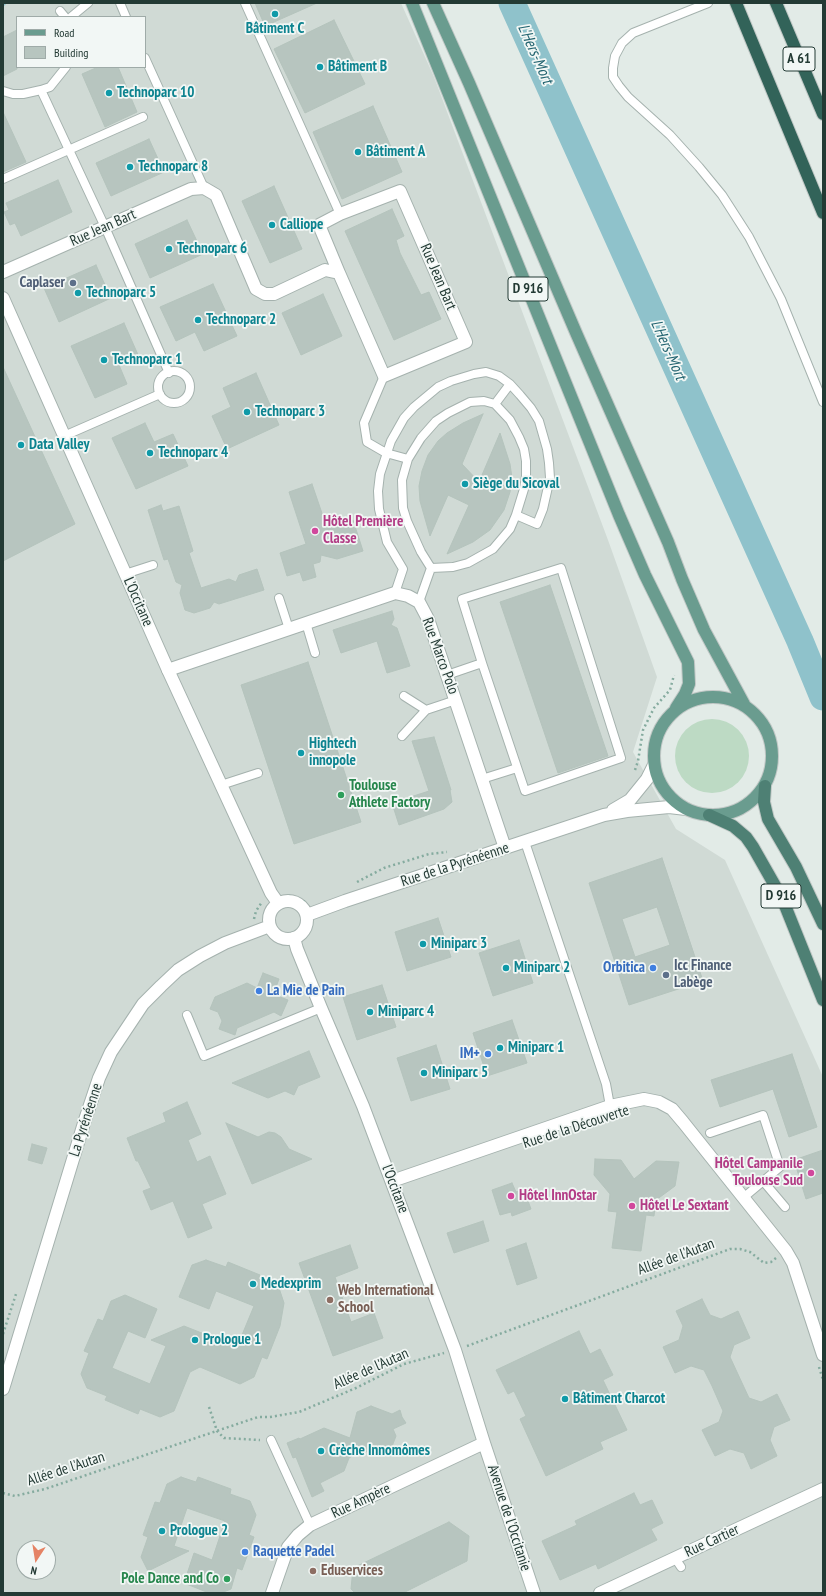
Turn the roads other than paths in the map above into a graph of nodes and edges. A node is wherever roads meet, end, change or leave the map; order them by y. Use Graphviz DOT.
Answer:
graph roads {
  1 [pos="88,3"];
  2 [pos="120,3"];
  3 [pos="245,3"];
  4 [pos="412,3"];
  5 [pos="432,3"];
  6 [pos="708,3"];
  7 [pos="736,3"];
  8 [pos="776,3"];
  9 [pos="72,16"];
  10 [pos="126,16"];
  11 [pos="146,60"];
  12 [pos="65,68"];
  13 [pos="41,90"];
  14 [pos="3,91"];
  15 [pos="823,114"];
  16 [pos="143,117"];
  17 [pos="68,149"];
  18 [pos="3,179"];
  19 [pos="204,188"];
  20 [pos="823,213"];
  21 [pos="340,214"];
  22 [pos="105,227"];
  23 [pos="3,272"];
  24 [pos="339,273"];
  25 [pos="3,298"];
  26 [pos="169,373"];
  27 [pos="384,376"];
  28 [pos="510,384"];
  29 [pos="160,394"];
  30 [pos="823,402"];
  31 [pos="495,404"];
  32 [pos="64,436"];
  33 [pos="386,453"];
  34 [pos="408,459"];
  35 [pos="516,515"];
  36 [pos="153,565"];
  37 [pos="431,568"];
  38 [pos="126,574"];
  39 [pos="395,593"];
  40 [pos="279,598"];
  41 [pos="418,602"];
  42 [pos="306,623"];
  43 [pos="289,629"];
  44 [pos="315,653"];
  45 [pos="482,663"];
  46 [pos="168,670"];
  47 [pos="447,675"];
  48 [pos="404,696"];
  49 [pos="456,700"];
  50 [pos="744,704"];
  51 [pos="676,708"];
  52 [pos="426,710"];
  53 [pos="402,736"];
  54 [pos="654,765"];
  55 [pos="517,768"];
  56 [pos="258,773"];
  57 [pos="482,779"];
  58 [pos="221,784"];
  59 [pos="764,786"];
  60 [pos="686,808"];
  61 [pos="604,815"];
  62 [pos="709,815"];
  63 [pos="525,842"];
  64 [pos="505,848"];
  65 [pos="278,903"];
  66 [pos="307,915"];
  67 [pos="823,924"];
  68 [pos="270,926"];
  69 [pos="294,938"];
  70 [pos="823,1000"];
  71 [pos="320,1008"];
  72 [pos="187,1015"];
  73 [pos="610,1106"];
  74 [pos="710,1133"];
  75 [pos="763,1181"];
  76 [pos="392,1189"];
  77 [pos="743,1198"];
  78 [pos="785,1207"];
  79 [pos="821,1360"];
  80 [pos="3,1389"];
  81 [pos="271,1440"];
  82 [pos="484,1443"];
  83 [pos="823,1489"];
  84 [pos="310,1525"];
  85 [pos="272,1593"];
  86 [pos="534,1593"];
  87 [pos="600,1593"];
  1 -- 9 [label="lane"];
  2 -- 10 [label="lane"];
  3 -- 21 [label="lane"];
  4 -- 51 [label="main road, D 916"];
  5 -- 50 [label="main road, D 916"];
  6 -- 30 [label="lane"];
  7 -- 20 [label="highway, A 61"];
  8 -- 15 [label="highway, A 61"];
  11 -- 19 [label="lane"];
  12 -- 13 [label="lane"];
  13 -- 14 [label="lane"];
  13 -- 17 [label="lane"];
  16 -- 17 [label="lane"];
  17 -- 18 [label="lane"];
  17 -- 22 [label="lane"];
  19 -- 22 [label="street, Rue Jean Bart"];
  19 -- 24 [label="street"];
  21 -- 24 [label="street, Rue Jean Bart"];
  21 -- 27 [label="street, Rue Jean Bart"];
  22 -- 23 [label="street, Rue Jean Bart"];
  22 -- 26 [label="lane"];
  24 -- 27 [label="street, Rue Jean Bart"];
  25 -- 32 [label="street, L'Occitane"];
  26 -- 29 [label="lane"];
  26 -- 29 [label="lane"];
  27 -- 33 [label="lane"];
  28 -- 31 [label="lane"];
  28 -- 33 [label="lane"];
  28 -- 35 [label="lane"];
  29 -- 32 [label="lane"];
  31 -- 34 [label="lane"];
  31 -- 35 [label="lane"];
  32 -- 38 [label="street, L'Occitane"];
  33 -- 34 [label="lane"];
  33 -- 39 [label="lane"];
  34 -- 37 [label="lane"];
  35 -- 37 [label="lane"];
  36 -- 38 [label="lane"];
  37 -- 41 [label="lane"];
  38 -- 46 [label="street, L'Occitane"];
  39 -- 41 [label="street, Rue Marco Polo"];
  39 -- 42 [label="street"];
  40 -- 43 [label="lane"];
  41 -- 47 [label="street, Rue Marco Polo"];
  42 -- 43 [label="street"];
  42 -- 44 [label="lane"];
  43 -- 46 [label="street"];
  45 -- 47 [label="lane"];
  45 -- 55 [label="lane"];
  45 -- 55 [label="lane"];
  46 -- 58 [label="street, L'Occitane"];
  47 -- 49 [label="street, Rue Marco Polo"];
  48 -- 52 [label="lane"];
  49 -- 52 [label="lane"];
  49 -- 57 [label="street, Rue Marco Polo"];
  50 -- 51 [label="main road"];
  50 -- 59 [label="main road"];
  51 -- 54 [label="main road"];
  52 -- 53 [label="lane"];
  54 -- 60 [label="main road"];
  54 -- 61 [label="street, Rue de la Pyrénéenne"];
  55 -- 57 [label="lane"];
  56 -- 58 [label="lane"];
  57 -- 64 [label="street, Rue Marco Polo"];
  58 -- 65 [label="street, L'Occitane"];
  59 -- 62 [label="main road"];
  59 -- 67 [label="highway, D 916"];
  60 -- 61 [label="street, Rue de la Pyrénéenne"];
  60 -- 62 [label="main road"];
  61 -- 63 [label="street, Rue de la Pyrénéenne"];
  62 -- 70 [label="highway, D 916"];
  63 -- 64 [label="street, Rue de la Pyrénéenne"];
  63 -- 73 [label="lane"];
  64 -- 66 [label="street, Rue de la Pyrénéenne"];
  65 -- 66 [label="street"];
  65 -- 68 [label="street"];
  66 -- 69 [label="street"];
  68 -- 69 [label="street"];
  68 -- 80 [label="street, La Pyrénéenne"];
  69 -- 71 [label="street, l'Occitane"];
  71 -- 72 [label="lane"];
  71 -- 76 [label="street, l'Occitane"];
  73 -- 76 [label="street, Rue de la Découverte"];
  73 -- 77 [label="street, Rue de la Découverte"];
  74 -- 75 [label="lane"];
  75 -- 77 [label="lane"];
  75 -- 78 [label="lane"];
  76 -- 82 [label="street, l'Occitane"];
  77 -- 79 [label="street, Rue de la Découverte"];
  81 -- 84 [label="lane"];
  82 -- 84 [label="street, Rue Ampère"];
  82 -- 86 [label="street, Avenue de l'Occitanie"];
  83 -- 87 [label="street, Rue Cartier"];
  84 -- 85 [label="street, Rue Ampère"];
}
